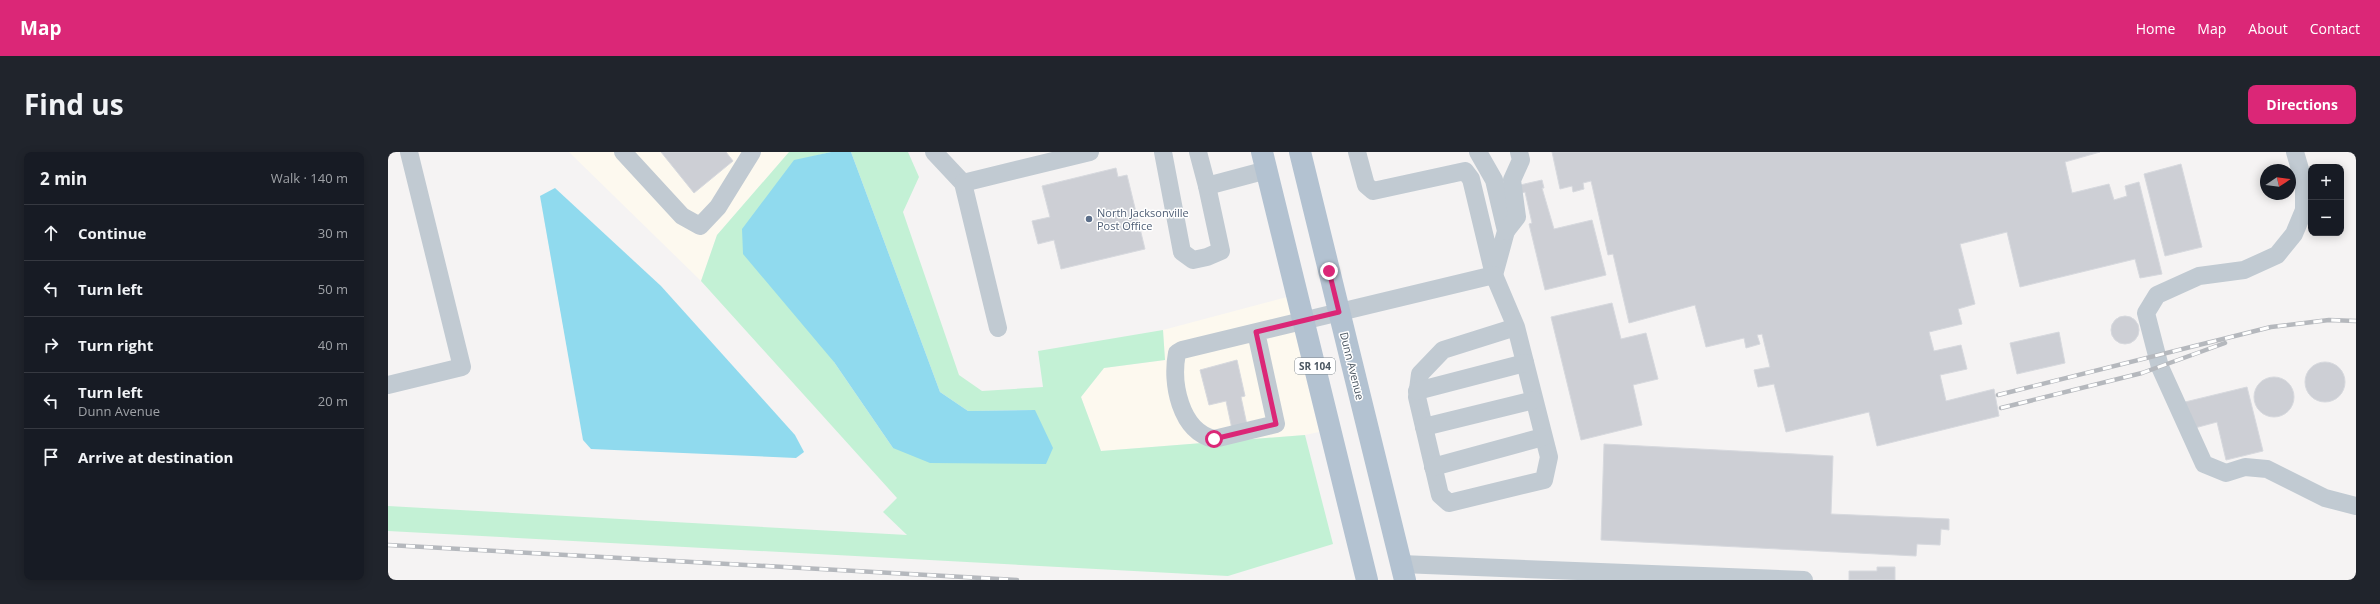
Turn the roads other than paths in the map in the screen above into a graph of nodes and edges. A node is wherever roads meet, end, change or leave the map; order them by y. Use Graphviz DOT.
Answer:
graph roads {
  1 [pos="409,152"];
  2 [pos="623,152"];
  3 [pos="752,152"];
  4 [pos="934,152"];
  5 [pos="1090,152"];
  6 [pos="1163,152"];
  7 [pos="1198,152"];
  8 [pos="1300,152"];
  9 [pos="1357,152"];
  10 [pos="1478,152"];
  11 [pos="1520,152"];
  12 [pos="2295,152"];
  13 [pos="1265,161"];
  14 [pos="1488,170"];
  15 [pos="1472,179"];
  16 [pos="963,183"];
  17 [pos="1207,186"];
  18 [pos="1506,231"];
  19 [pos="1494,275"];
  20 [pos="1339,312"];
  21 [pos="1304,320"];
  22 [pos="1516,327"];
  23 [pos="998,328"];
  24 [pos="1256,332"];
  25 [pos="1525,363"];
  26 [pos="388,385"];
  27 [pos="1417,391"];
  28 [pos="1534,400"];
  29 [pos="1424,427"];
  30 [pos="1543,437"];
  31 [pos="1433,467"];
  32 [pos="2356,506"];
  33 [pos="1403,572"];
  34 [pos="1367,580"];
  35 [pos="1804,580"];
  1 -- 26 [label="lane"];
  2 -- 3 [label="lane"];
  4 -- 16 [label="lane"];
  5 -- 16 [label="lane"];
  6 -- 17 [label="lane"];
  7 -- 17 [label="lane"];
  8 -- 20 [label="main road, Dunn Avenue / SR 104"];
  9 -- 15 [label="lane"];
  10 -- 14 [label="lane"];
  11 -- 18 [label="lane"];
  12 -- 32 [label="lane"];
  13 -- 17 [label="lane"];
  13 -- 21 [label="main road, SR 104"];
  14 -- 15 [label="lane"];
  14 -- 18 [label="lane"];
  15 -- 19 [label="lane"];
  16 -- 23 [label="lane"];
  18 -- 19 [label="lane"];
  19 -- 20 [label="lane"];
  19 -- 22 [label="lane"];
  20 -- 21 [label="lane"];
  20 -- 33 [label="main road, Dunn Avenue / SR 104"];
  21 -- 24 [label="lane"];
  21 -- 34 [label="main road, SR 104"];
  22 -- 25 [label="lane"];
  22 -- 27 [label="lane"];
  24 -- 24 [label="lane"];
  25 -- 27 [label="lane"];
  25 -- 28 [label="lane"];
  27 -- 29 [label="lane"];
  28 -- 29 [label="lane"];
  28 -- 30 [label="lane"];
  29 -- 31 [label="lane"];
  30 -- 31 [label="lane"];
  30 -- 31 [label="lane"];
  33 -- 35 [label="lane"];
}
